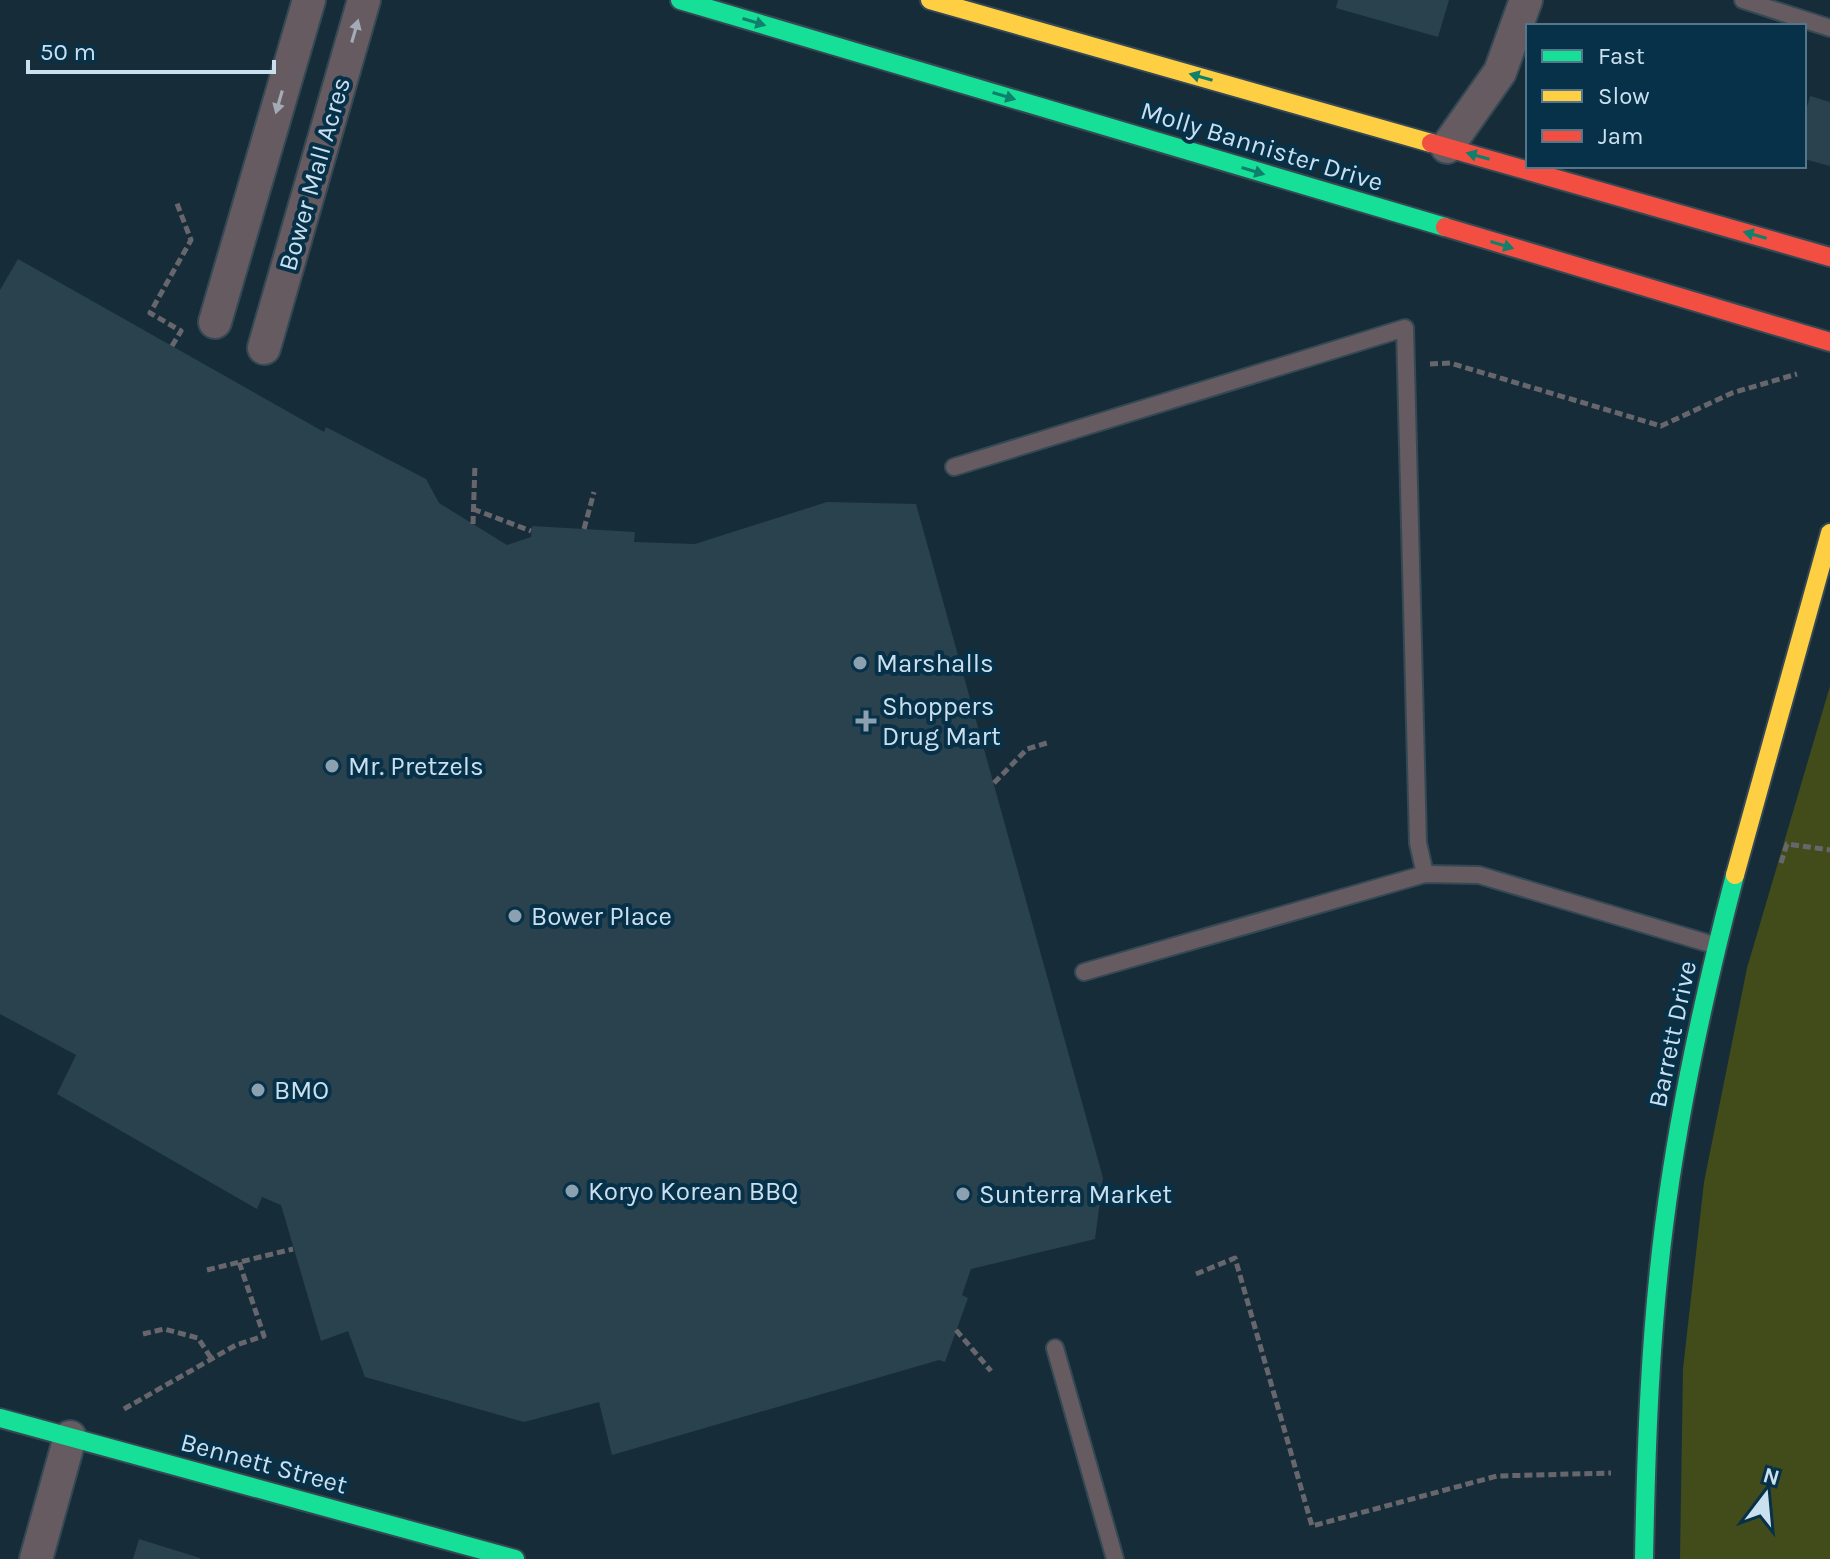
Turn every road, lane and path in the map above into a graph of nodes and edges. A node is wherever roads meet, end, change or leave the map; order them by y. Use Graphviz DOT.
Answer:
graph roads {
  1 [pos="309,0"];
  2 [pos="364,0"];
  3 [pos="680,0"];
  4 [pos="930,0"];
  5 [pos="1526,0"];
  6 [pos="1743,0"];
  7 [pos="1830,28"];
  8 [pos="1447,147"];
  9 [pos="176,201"];
  10 [pos="1830,257"];
  11 [pos="215,322"];
  12 [pos="1830,342"];
  13 [pos="172,346"];
  14 [pos="264,348"];
  15 [pos="1406,365"];
  16 [pos="1809,370"];
  17 [pos="475,464"];
  18 [pos="954,467"];
  19 [pos="594,492"];
  20 [pos="473,509"];
  21 [pos="473,524"];
  22 [pos="584,529"];
  23 [pos="531,531"];
  24 [pos="1830,533"];
  25 [pos="1050,742"];
  26 [pos="994,783"];
  27 [pos="1830,850"];
  28 [pos="1425,874"];
  29 [pos="1778,875"];
  30 [pos="1718,946"];
  31 [pos="1084,972"];
  32 [pos="293,1249"];
  33 [pos="239,1262"];
  34 [pos="207,1270"];
  35 [pos="1196,1274"];
  36 [pos="956,1330"];
  37 [pos="143,1334"];
  38 [pos="1055,1348"];
  39 [pos="211,1358"];
  40 [pos="991,1371"];
  41 [pos="124,1409"];
  42 [pos="0,1418"];
  43 [pos="70,1437"];
  44 [pos="1612,1473"];
  45 [pos="36,1559"];
  46 [pos="515,1559"];
  47 [pos="1115,1559"];
  48 [pos="1644,1559"];
  1 -- 11 [label="street, Bower Mall Acres, one-way"];
  14 -- 2 [label="street, Bower Mall Acres, one-way"];
  3 -- 12 [label="street, Molly Bannister Drive, one-way"];
  8 -- 4 [label="street, Molly Bannister Drive, one-way"];
  5 -- 8 [label="street"];
  6 -- 7 [label="lane"];
  10 -- 8 [label="street, Molly Bannister Drive, one-way"];
  9 -- 13 [label="path"];
  15 -- 16 [label="path"];
  15 -- 18 [label="lane"];
  15 -- 28 [label="lane"];
  17 -- 20 [label="path"];
  19 -- 22 [label="path"];
  20 -- 21 [label="path"];
  20 -- 23 [label="path"];
  24 -- 30 [label="street, Barrett Drive"];
  25 -- 26 [label="path"];
  27 -- 29 [label="path"];
  28 -- 30 [label="lane"];
  28 -- 31 [label="lane"];
  30 -- 48 [label="street, Barrett Drive"];
  32 -- 33 [label="path"];
  33 -- 34 [label="path"];
  33 -- 39 [label="path"];
  35 -- 44 [label="path"];
  36 -- 40 [label="path"];
  37 -- 39 [label="path"];
  38 -- 47 [label="lane"];
  39 -- 41 [label="path"];
  42 -- 43 [label="street, Bennett Street"];
  43 -- 45 [label="street"];
  43 -- 46 [label="street, Bennett Street"];
}
